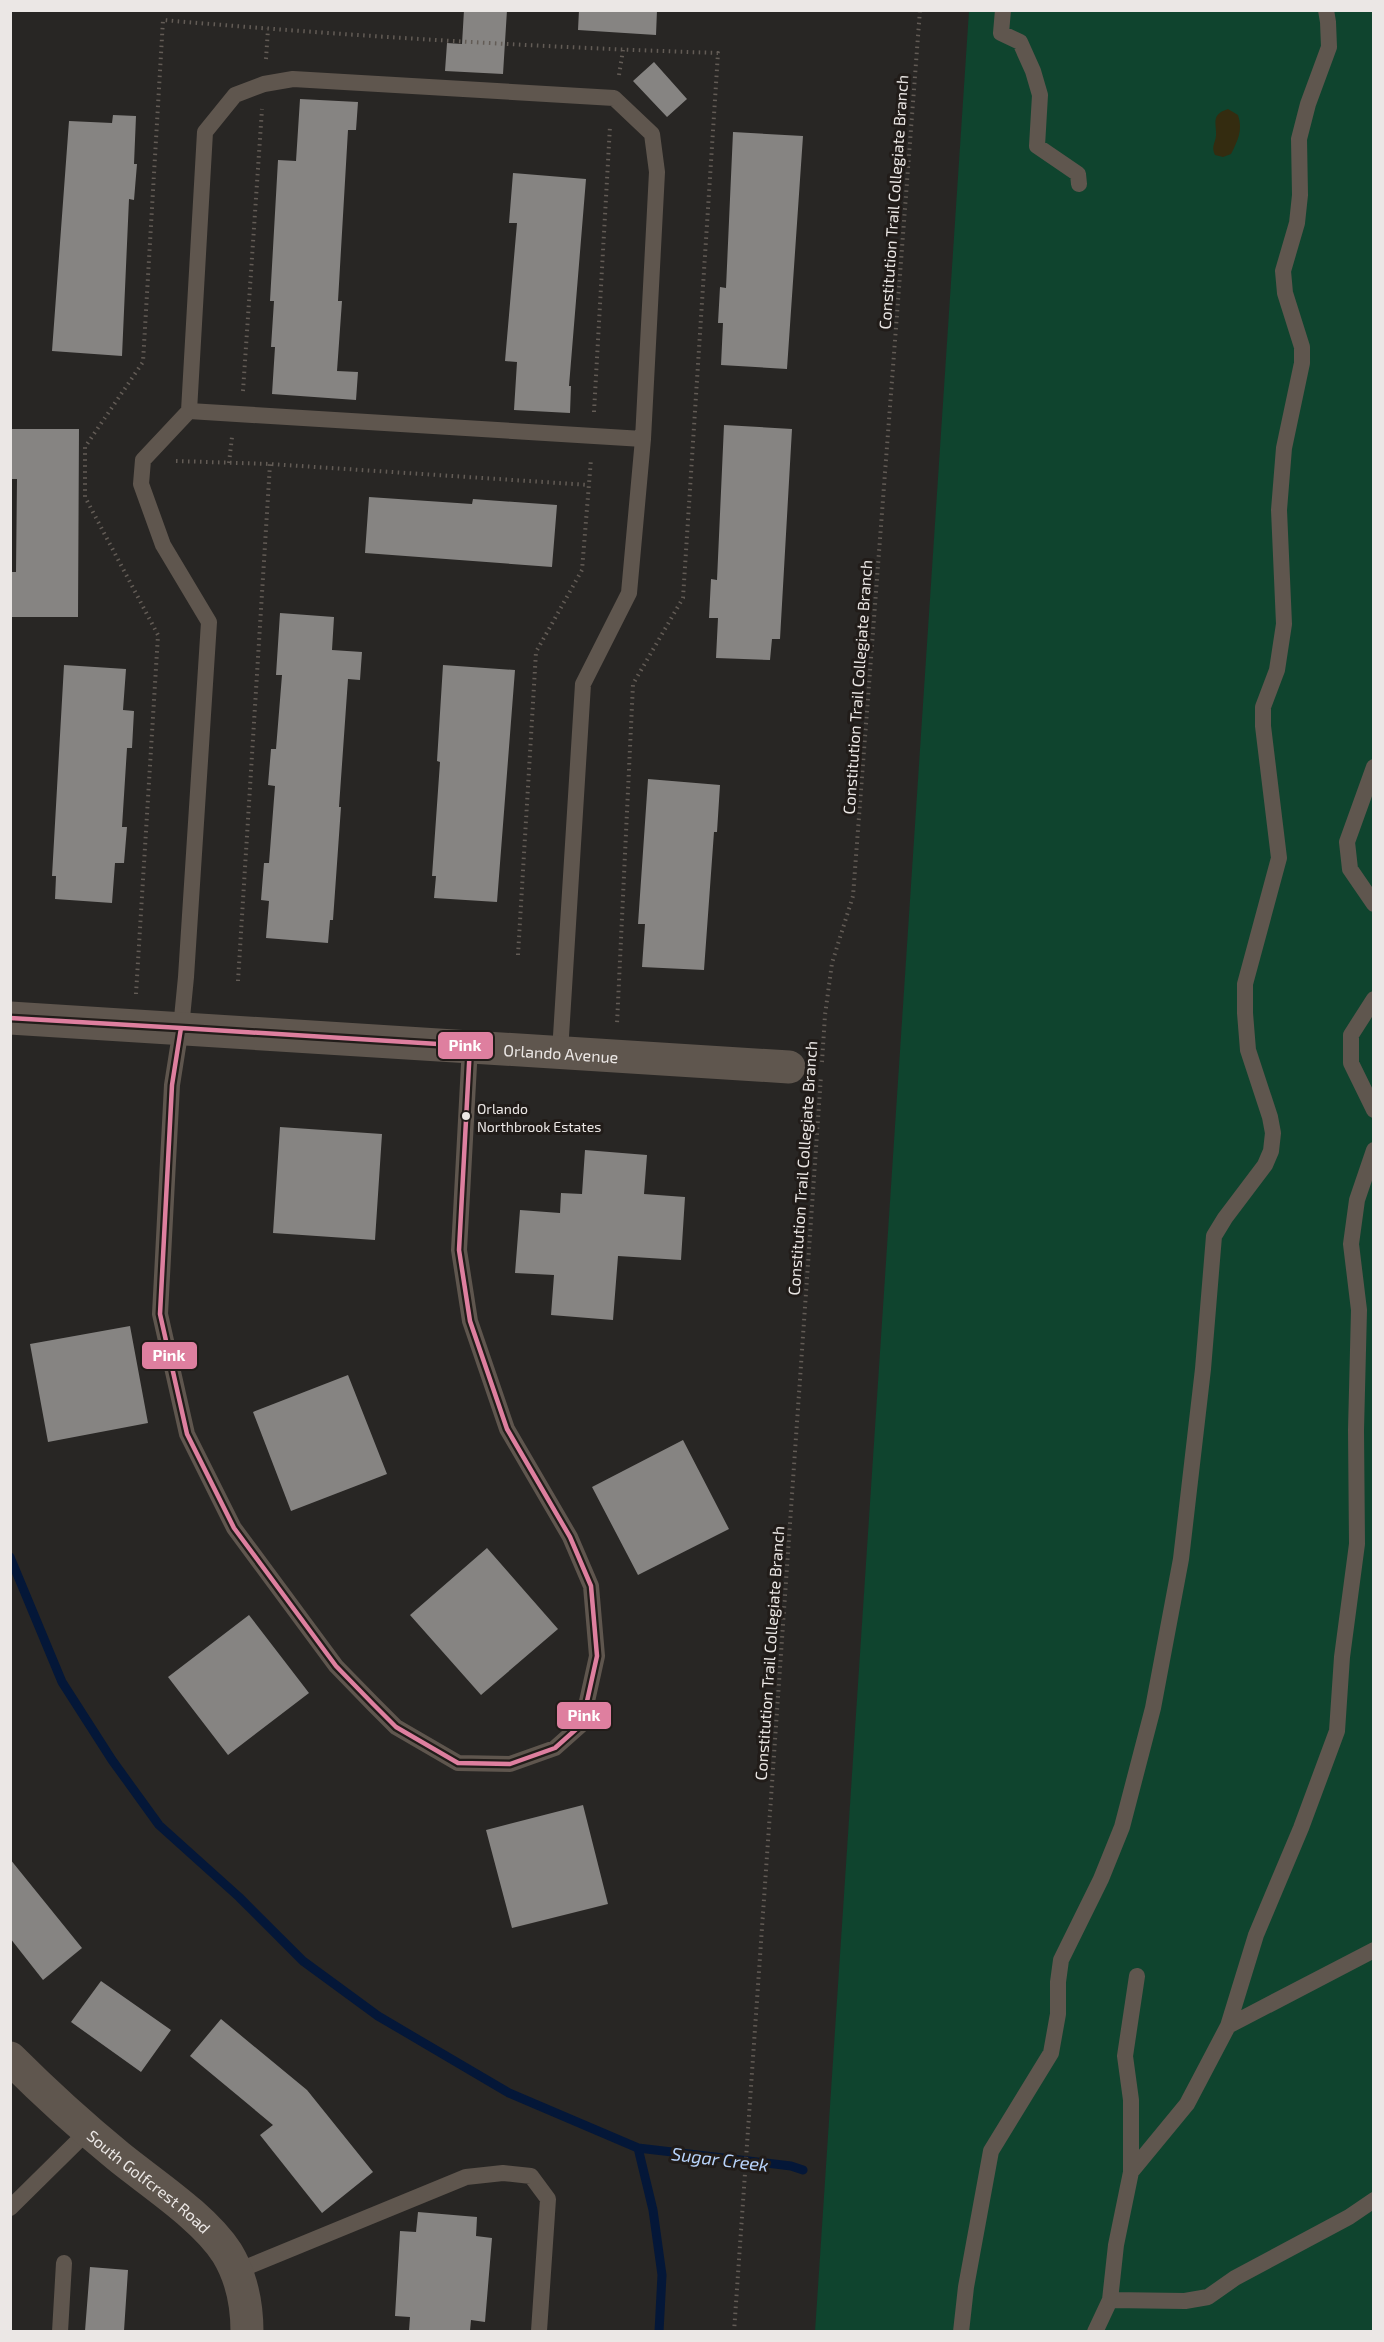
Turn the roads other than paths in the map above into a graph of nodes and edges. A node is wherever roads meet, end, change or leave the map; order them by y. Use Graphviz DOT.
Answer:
graph roads {
  1 [pos="1003,10"];
  2 [pos="1326,10"];
  3 [pos="1079,184"];
  4 [pos="189,411"];
  5 [pos="643,438"];
  6 [pos="1374,767"];
  7 [pos="1374,904"];
  8 [pos="1374,999"];
  9 [pos="10,1018"];
  10 [pos="182,1028"];
  11 [pos="470,1046"];
  12 [pos="560,1052"];
  13 [pos="789,1066"];
  14 [pos="1374,1110"];
  15 [pos="1374,1150"];
  16 [pos="1374,1950"];
  17 [pos="1137,1976"];
  18 [pos="1228,2025"];
  19 [pos="10,2058"];
  20 [pos="88,2131"];
  21 [pos="1131,2172"];
  22 [pos="1374,2200"];
  23 [pos="10,2208"];
  24 [pos="64,2263"];
  25 [pos="235,2272"];
  26 [pos="1110,2300"];
  27 [pos="247,2330"];
  28 [pos="60,2331"];
  29 [pos="538,2331"];
  30 [pos="961,2331"];
  31 [pos="1095,2331"];
  1 -- 3 [label="lane"];
  2 -- 30 [label="lane"];
  4 -- 5 [label="lane"];
  4 -- 5 [label="lane"];
  4 -- 10 [label="lane"];
  5 -- 12 [label="lane"];
  6 -- 7 [label="lane"];
  8 -- 14 [label="lane"];
  9 -- 10 [label="street, Orlando Avenue"];
  10 -- 11 [label="street, Orlando Avenue"];
  10 -- 11 [label="lane"];
  11 -- 12 [label="street, Orlando Avenue"];
  12 -- 13 [label="street, Orlando Avenue"];
  15 -- 18 [label="lane"];
  16 -- 18 [label="lane"];
  17 -- 21 [label="lane"];
  18 -- 21 [label="lane"];
  19 -- 20 [label="street, South Golfcrest Road"];
  20 -- 23 [label="lane"];
  20 -- 25 [label="street, South Golfcrest Road"];
  21 -- 26 [label="lane"];
  22 -- 26 [label="lane"];
  24 -- 28 [label="lane"];
  25 -- 27 [label="street, South Golfcrest Road"];
  25 -- 29 [label="lane"];
  26 -- 31 [label="lane"];
}
